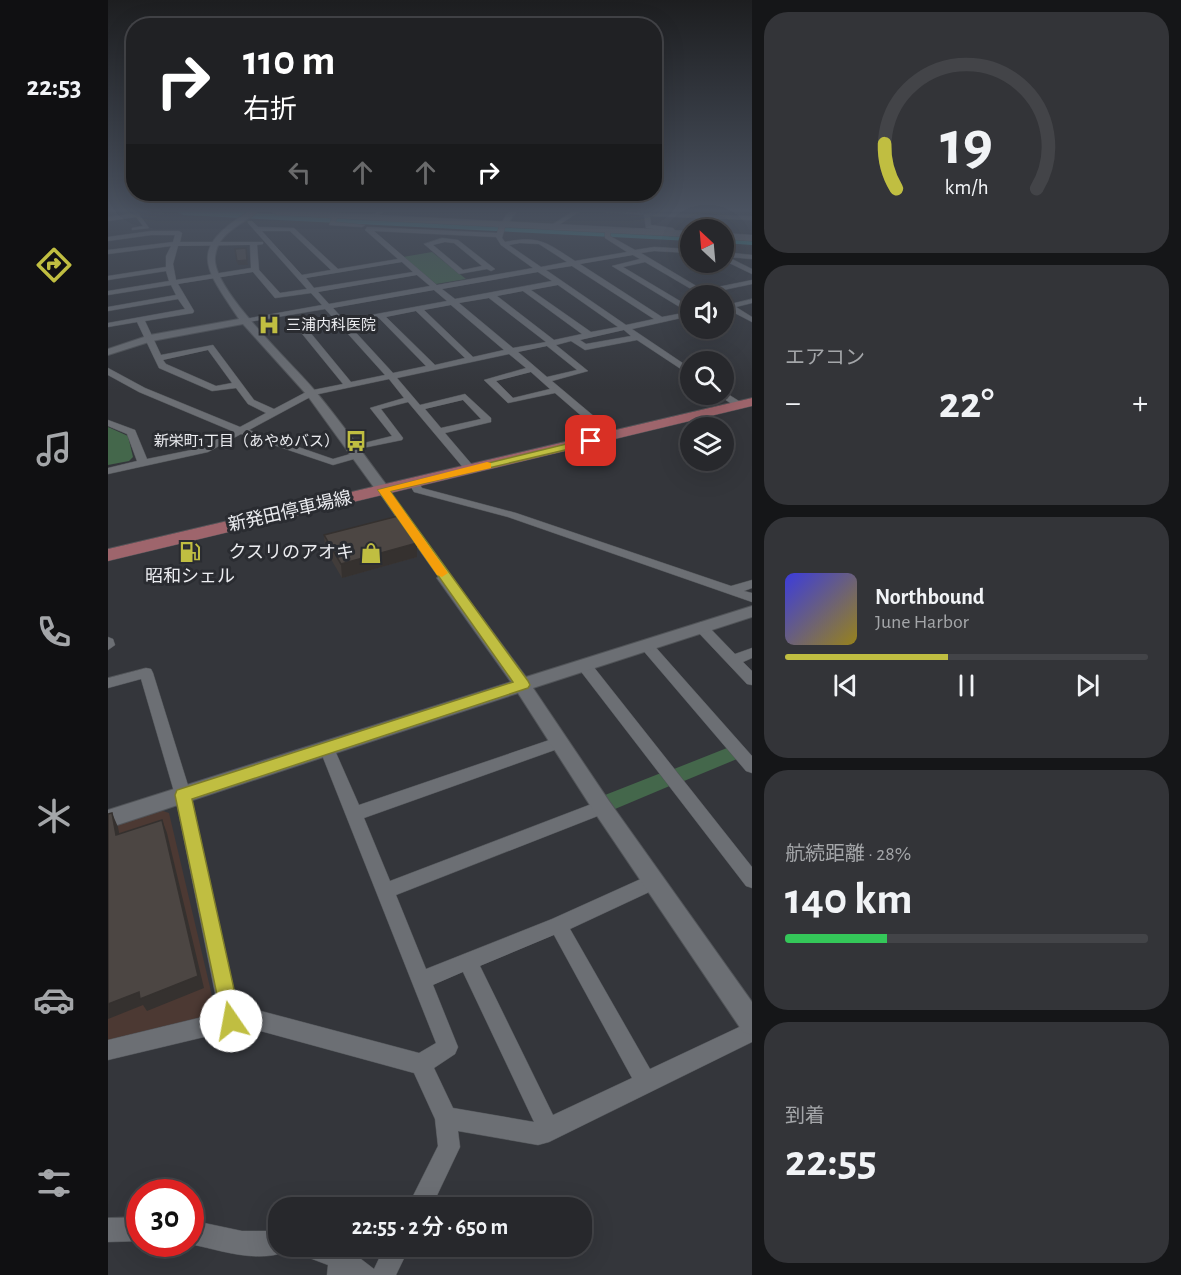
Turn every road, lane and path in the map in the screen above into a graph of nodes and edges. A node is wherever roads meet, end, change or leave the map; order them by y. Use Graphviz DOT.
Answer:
graph roads {
  1 [pos="148,272"];
  2 [pos="171,272"];
  3 [pos="214,272"];
  4 [pos="245,272"];
  5 [pos="256,272"];
  6 [pos="297,272"];
  7 [pos="333,272"];
  8 [pos="494,272"];
  9 [pos="525,272"];
  10 [pos="543,272"];
  11 [pos="584,272"];
  12 [pos="625,272"];
  13 [pos="667,272"];
  14 [pos="418,273"];
  15 [pos="215,276"];
  16 [pos="500,276"];
  17 [pos="302,277"];
  18 [pos="108,278"];
  19 [pos="685,281"];
  20 [pos="560,282"];
  21 [pos="752,282"];
  22 [pos="173,283"];
  23 [pos="674,284"];
  24 [pos="691,285"];
  25 [pos="663,286"];
  26 [pos="436,287"];
  27 [pos="734,287"];
  28 [pos="524,288"];
  29 [pos="653,288"];
  30 [pos="314,291"];
  31 [pos="108,293"];
  32 [pos="491,295"];
  33 [pos="181,296"];
  34 [pos="752,301"];
  35 [pos="454,302"];
  36 [pos="734,304"];
  37 [pos="328,305"];
  38 [pos="680,306"];
  39 [pos="417,308"];
  40 [pos="108,309"];
  41 [pos="734,310"];
  42 [pos="380,315"];
  43 [pos="680,315"];
  44 [pos="751,319"];
  45 [pos="140,320"];
  46 [pos="661,320"];
  47 [pos="245,321"];
  48 [pos="343,322"];
  49 [pos="108,325"];
  50 [pos="625,328"];
  51 [pos="590,335"];
  52 [pos="638,337"];
  53 [pos="150,338"];
  54 [pos="573,339"];
  55 [pos="551,343"];
  56 [pos="513,351"];
  57 [pos="108,352"];
  58 [pos="159,358"];
  59 [pos="472,360"];
  60 [pos="680,365"];
  61 [pos="433,368"];
  62 [pos="534,369"];
  63 [pos="108,371"];
  64 [pos="391,376"];
  65 [pos="546,380"];
  66 [pos="239,385"];
  67 [pos="350,385"];
  68 [pos="558,390"];
  69 [pos="311,393"];
  70 [pos="410,399"];
  71 [pos="745,404"];
  72 [pos="418,408"];
  73 [pos="274,413"];
  74 [pos="108,423"];
  75 [pos="241,431"];
  76 [pos="438,432"];
  77 [pos="611,436"];
  78 [pos="355,452"];
  79 [pos="143,463"];
  80 [pos="470,469"];
  81 [pos="108,471"];
  82 [pos="413,482"];
  83 [pos="383,490"];
  84 [pos="108,555"];
  85 [pos="445,578"];
  86 [pos="752,584"];
  87 [pos="733,590"];
  88 [pos="752,598"];
  89 [pos="752,611"];
  90 [pos="701,627"];
  91 [pos="646,645"];
  92 [pos="752,653"];
  93 [pos="733,660"];
  94 [pos="584,665"];
  95 [pos="752,680"];
  96 [pos="108,684"];
  97 [pos="522,685"];
  98 [pos="561,742"];
  99 [pos="328,750"];
  100 [pos="752,767"];
  101 [pos="183,795"];
  102 [pos="602,807"];
  103 [pos="354,814"];
  104 [pos="108,819"];
  105 [pos="752,880"];
  106 [pos="654,881"];
  107 [pos="385,891"];
  108 [pos="558,925"];
  109 [pos="468,962"];
  110 [pos="421,980"];
  111 [pos="231,1021"];
  112 [pos="752,1023"];
  113 [pos="752,1031"];
  114 [pos="108,1050"];
  115 [pos="421,1064"];
  116 [pos="646,1083"];
  117 [pos="446,1118"];
  118 [pos="549,1131"];
  119 [pos="424,1197"];
  120 [pos="126,1229"];
  121 [pos="108,1230"];
  122 [pos="204,1235"];
  123 [pos="268,1243"];
  124 [pos="325,1257"];
  125 [pos="392,1257"];
  126 [pos="340,1266"];
  127 [pos="364,1275"];
  128 [pos="383,1275"];
  1 -- 18 [label="street"];
  2 -- 22 [label="street"];
  3 -- 15 [label="street"];
  4 -- 15 [label="street"];
  5 -- 30 [label="street"];
  6 -- 17 [label="street"];
  7 -- 17 [label="street"];
  8 -- 16 [label="street"];
  9 -- 16 [label="street"];
  10 -- 20 [label="street"];
  11 -- 46 [label="street"];
  12 -- 29 [label="street"];
  13 -- 19 [label="street"];
  14 -- 26 [label="street"];
  14 -- 30 [label="street"];
  15 -- 22 [label="street"];
  15 -- 47 [label="street"];
  16 -- 26 [label="street"];
  17 -- 30 [label="street"];
  19 -- 23 [label="street"];
  19 -- 24 [label="street"];
  20 -- 28 [label="street"];
  20 -- 50 [label="street"];
  21 -- 27 [label="street"];
  22 -- 31 [label="street"];
  22 -- 33 [label="street"];
  25 -- 29 [label="street"];
  26 -- 35 [label="street"];
  26 -- 37 [label="street"];
  28 -- 32 [label="street"];
  28 -- 51 [label="street"];
  29 -- 38 [label="street"];
  30 -- 37 [label="street"];
  32 -- 35 [label="street"];
  32 -- 55 [label="street"];
  33 -- 40 [label="street"];
  33 -- 45 [label="street"];
  34 -- 36 [label="street"];
  35 -- 39 [label="street"];
  35 -- 56 [label="street"];
  37 -- 47 [label="street"];
  37 -- 48 [label="street"];
  39 -- 42 [label="street"];
  39 -- 59 [label="street"];
  41 -- 44 [label="street"];
  42 -- 48 [label="street"];
  42 -- 61 [label="street"];
  43 -- 46 [label="street"];
  45 -- 49 [label="street"];
  45 -- 53 [label="street"];
  46 -- 50 [label="street"];
  47 -- 53 [label="street"];
  47 -- 69 [label="street"];
  48 -- 64 [label="street"];
  48 -- 67 [label="street"];
  50 -- 51 [label="street"];
  50 -- 52 [label="street"];
  51 -- 54 [label="street"];
  52 -- 54 [label="street"];
  52 -- 60 [label="street"];
  53 -- 57 [label="street"];
  53 -- 58 [label="street"];
  54 -- 55 [label="street"];
  55 -- 56 [label="street"];
  55 -- 65 [label="street"];
  56 -- 59 [label="street"];
  56 -- 62 [label="street"];
  58 -- 66 [label="street"];
  58 -- 66 [label="street"];
  59 -- 61 [label="street"];
  61 -- 64 [label="street"];
  62 -- 65 [label="street"];
  62 -- 68 [label="street"];
  63 -- 75 [label="street"];
  64 -- 67 [label="street"];
  64 -- 70 [label="street"];
  65 -- 68 [label="street"];
  66 -- 73 [label="street"];
  67 -- 69 [label="street"];
  68 -- 77 [label="street"];
  69 -- 73 [label="street"];
  69 -- 78 [label="street"];
  70 -- 72 [label="street"];
  70 -- 78 [label="street"];
  71 -- 77 [label="main road, 新発田停車場線"];
  72 -- 76 [label="street"];
  72 -- 76 [label="street"];
  73 -- 75 [label="street"];
  74 -- 79 [label="street"];
  75 -- 78 [label="street"];
  75 -- 79 [label="street"];
  76 -- 80 [label="street"];
  77 -- 80 [label="main road, 新発田停車場線"];
  78 -- 83 [label="street"];
  79 -- 81 [label="street"];
  80 -- 82 [label="main road, 新発田停車場線"];
  82 -- 83 [label="main road, 新発田停車場線"];
  82 -- 87 [label="street"];
  83 -- 84 [label="main road, 新発田停車場線"];
  83 -- 85 [label="street"];
  85 -- 97 [label="street"];
  86 -- 87 [label="street"];
  87 -- 88 [label="street"];
  89 -- 90 [label="street"];
  90 -- 91 [label="street"];
  90 -- 93 [label="street"];
  91 -- 94 [label="street"];
  91 -- 100 [label="street"];
  92 -- 93 [label="street"];
  93 -- 95 [label="street"];
  94 -- 97 [label="street"];
  94 -- 105 [label="street"];
  96 -- 101 [label="street"];
  97 -- 98 [label="street"];
  97 -- 99 [label="street"];
  98 -- 102 [label="street"];
  98 -- 103 [label="street"];
  99 -- 101 [label="street"];
  99 -- 103 [label="street"];
  101 -- 104 [label="street"];
  101 -- 111 [label="street"];
  102 -- 106 [label="street"];
  102 -- 107 [label="street"];
  103 -- 107 [label="street"];
  106 -- 108 [label="street"];
  106 -- 112 [label="street"];
  107 -- 110 [label="street"];
  108 -- 109 [label="street"];
  108 -- 116 [label="street"];
  109 -- 110 [label="street"];
  109 -- 118 [label="street"];
  110 -- 115 [label="street"];
  111 -- 114 [label="street"];
  111 -- 115 [label="street"];
  113 -- 116 [label="street"];
  115 -- 117 [label="street"];
  116 -- 118 [label="street"];
  117 -- 118 [label="street"];
  117 -- 119 [label="street"];
  120 -- 121 [label="street"];
  122 -- 123 [label="street"];
  124 -- 126 [label="street"];
  125 -- 128 [label="street"];
  126 -- 127 [label="street"];
}
